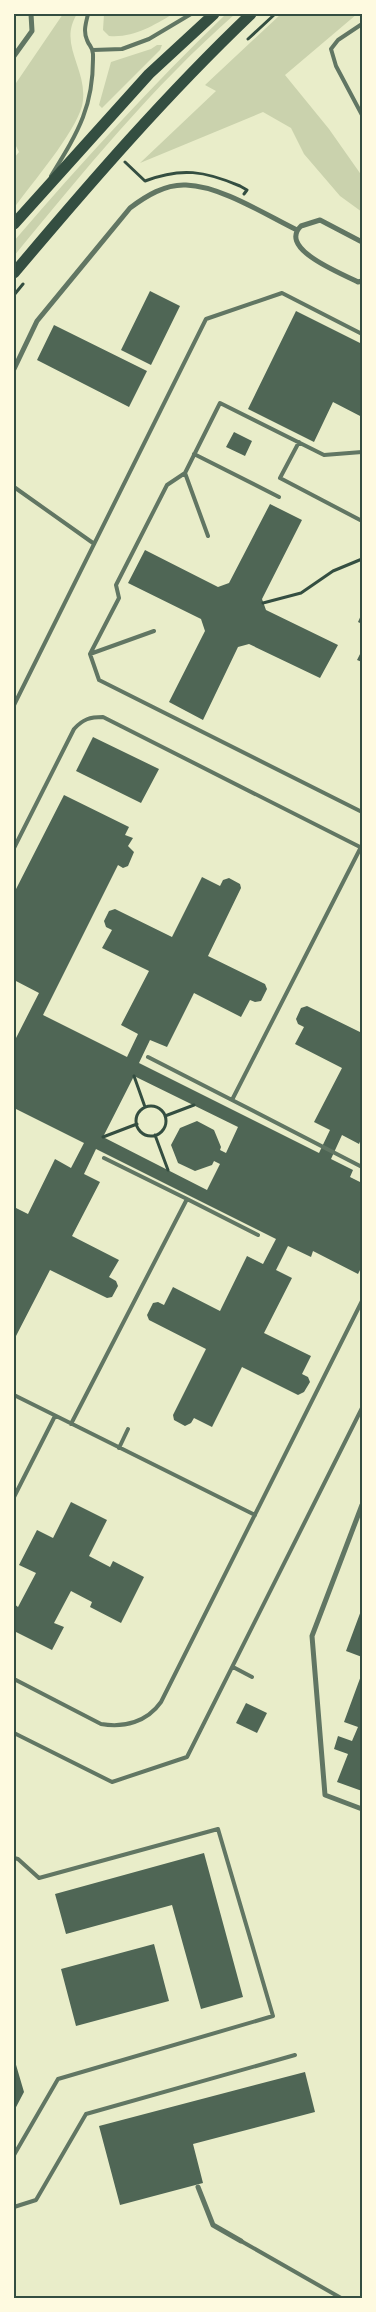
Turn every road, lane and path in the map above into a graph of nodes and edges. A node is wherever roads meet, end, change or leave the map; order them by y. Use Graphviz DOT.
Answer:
graph roads {
  1 [pos="31,14"];
  2 [pos="88,14"];
  3 [pos="191,14"];
  4 [pos="214,14"];
  5 [pos="251,14"];
  6 [pos="362,24"];
  7 [pos="93,50"];
  8 [pos="14,56"];
  9 [pos="362,115"];
  10 [pos="41,192"];
  11 [pos="14,224"];
  12 [pos="297,230"];
  13 [pos="362,242"];
  14 [pos="14,273"];
  15 [pos="362,282"];
  16 [pos="362,334"];
  17 [pos="14,369"];
  18 [pos="299,442"];
  19 [pos="362,452"];
  20 [pos="194,454"];
  21 [pos="185,473"];
  22 [pos="14,487"];
  23 [pos="279,497"];
  24 [pos="362,521"];
  25 [pos="208,536"];
  26 [pos="93,543"];
  27 [pos="362,559"];
  28 [pos="264,604"];
  29 [pos="154,631"];
  30 [pos="90,654"];
  31 [pos="14,705"];
  32 [pos="362,812"];
  33 [pos="14,848"];
  34 [pos="362,848"];
  35 [pos="148,1057"];
  36 [pos="134,1076"];
  37 [pos="232,1100"];
  38 [pos="194,1105"];
  39 [pos="145,1107"];
  40 [pos="165,1116"];
  41 [pos="137,1124"];
  42 [pos="155,1135"];
  43 [pos="103,1137"];
  44 [pos="104,1158"];
  45 [pos="362,1167"];
  46 [pos="168,1170"];
  47 [pos="187,1199"];
  48 [pos="258,1235"];
  49 [pos="362,1301"];
  50 [pos="14,1395"];
  51 [pos="362,1408"];
  52 [pos="55,1416"];
  53 [pos="71,1424"];
  54 [pos="128,1429"];
  55 [pos="120,1448"];
  56 [pos="14,1496"];
  57 [pos="362,1505"];
  58 [pos="255,1515"];
  59 [pos="233,1667"];
  60 [pos="252,1677"];
  61 [pos="14,1679"];
  62 [pos="14,1733"];
  63 [pos="362,1809"];
  64 [pos="15,1859"];
  65 [pos="362,1974"];
  66 [pos="362,1997"];
  67 [pos="295,2055"];
  68 [pos="14,2155"];
  69 [pos="198,2187"];
  70 [pos="14,2207"];
  71 [pos="241,2242"];
  72 [pos="340,2298"];
  1 -- 8 [label="street"];
  2 -- 7 [label="lane"];
  3 -- 7 [label="lane"];
  4 -- 10 [label="main road"];
  5 -- 14 [label="main road"];
  6 -- 9 [label="lane"];
  7 -- 10 [label="lane"];
  10 -- 11 [label="main road"];
  12 -- 13 [label="street"];
  12 -- 15 [label="street"];
  12 -- 17 [label="street"];
  16 -- 26 [label="lane"];
  18 -- 19 [label="lane"];
  18 -- 20 [label="lane"];
  18 -- 24 [label="lane"];
  20 -- 21 [label="lane"];
  20 -- 23 [label="lane"];
  21 -- 25 [label="lane"];
  21 -- 30 [label="lane"];
  22 -- 26 [label="lane"];
  26 -- 31 [label="lane"];
  27 -- 28 [label="path"];
  29 -- 30 [label="lane"];
  30 -- 32 [label="lane"];
  33 -- 34 [label="lane"];
  34 -- 37 [label="lane"];
  35 -- 37 [label="lane"];
  36 -- 39 [label="path"];
  37 -- 45 [label="lane"];
  38 -- 40 [label="path"];
  39 -- 40 [label="path"];
  39 -- 41 [label="path"];
  40 -- 42 [label="path"];
  41 -- 42 [label="path"];
  41 -- 43 [label="path"];
  42 -- 46 [label="path"];
  44 -- 47 [label="lane"];
  47 -- 48 [label="lane"];
  47 -- 53 [label="lane"];
  49 -- 58 [label="lane"];
  50 -- 52 [label="lane"];
  51 -- 59 [label="lane"];
  52 -- 53 [label="lane"];
  52 -- 56 [label="lane"];
  53 -- 55 [label="lane"];
  54 -- 55 [label="lane"];
  55 -- 58 [label="lane"];
  57 -- 63 [label="street"];
  58 -- 61 [label="lane"];
  59 -- 60 [label="lane"];
  59 -- 62 [label="lane"];
  64 -- 68 [label="lane"];
  65 -- 66 [label="lane"];
  67 -- 70 [label="lane"];
  69 -- 71 [label="street"];
  71 -- 72 [label="lane"];
}
